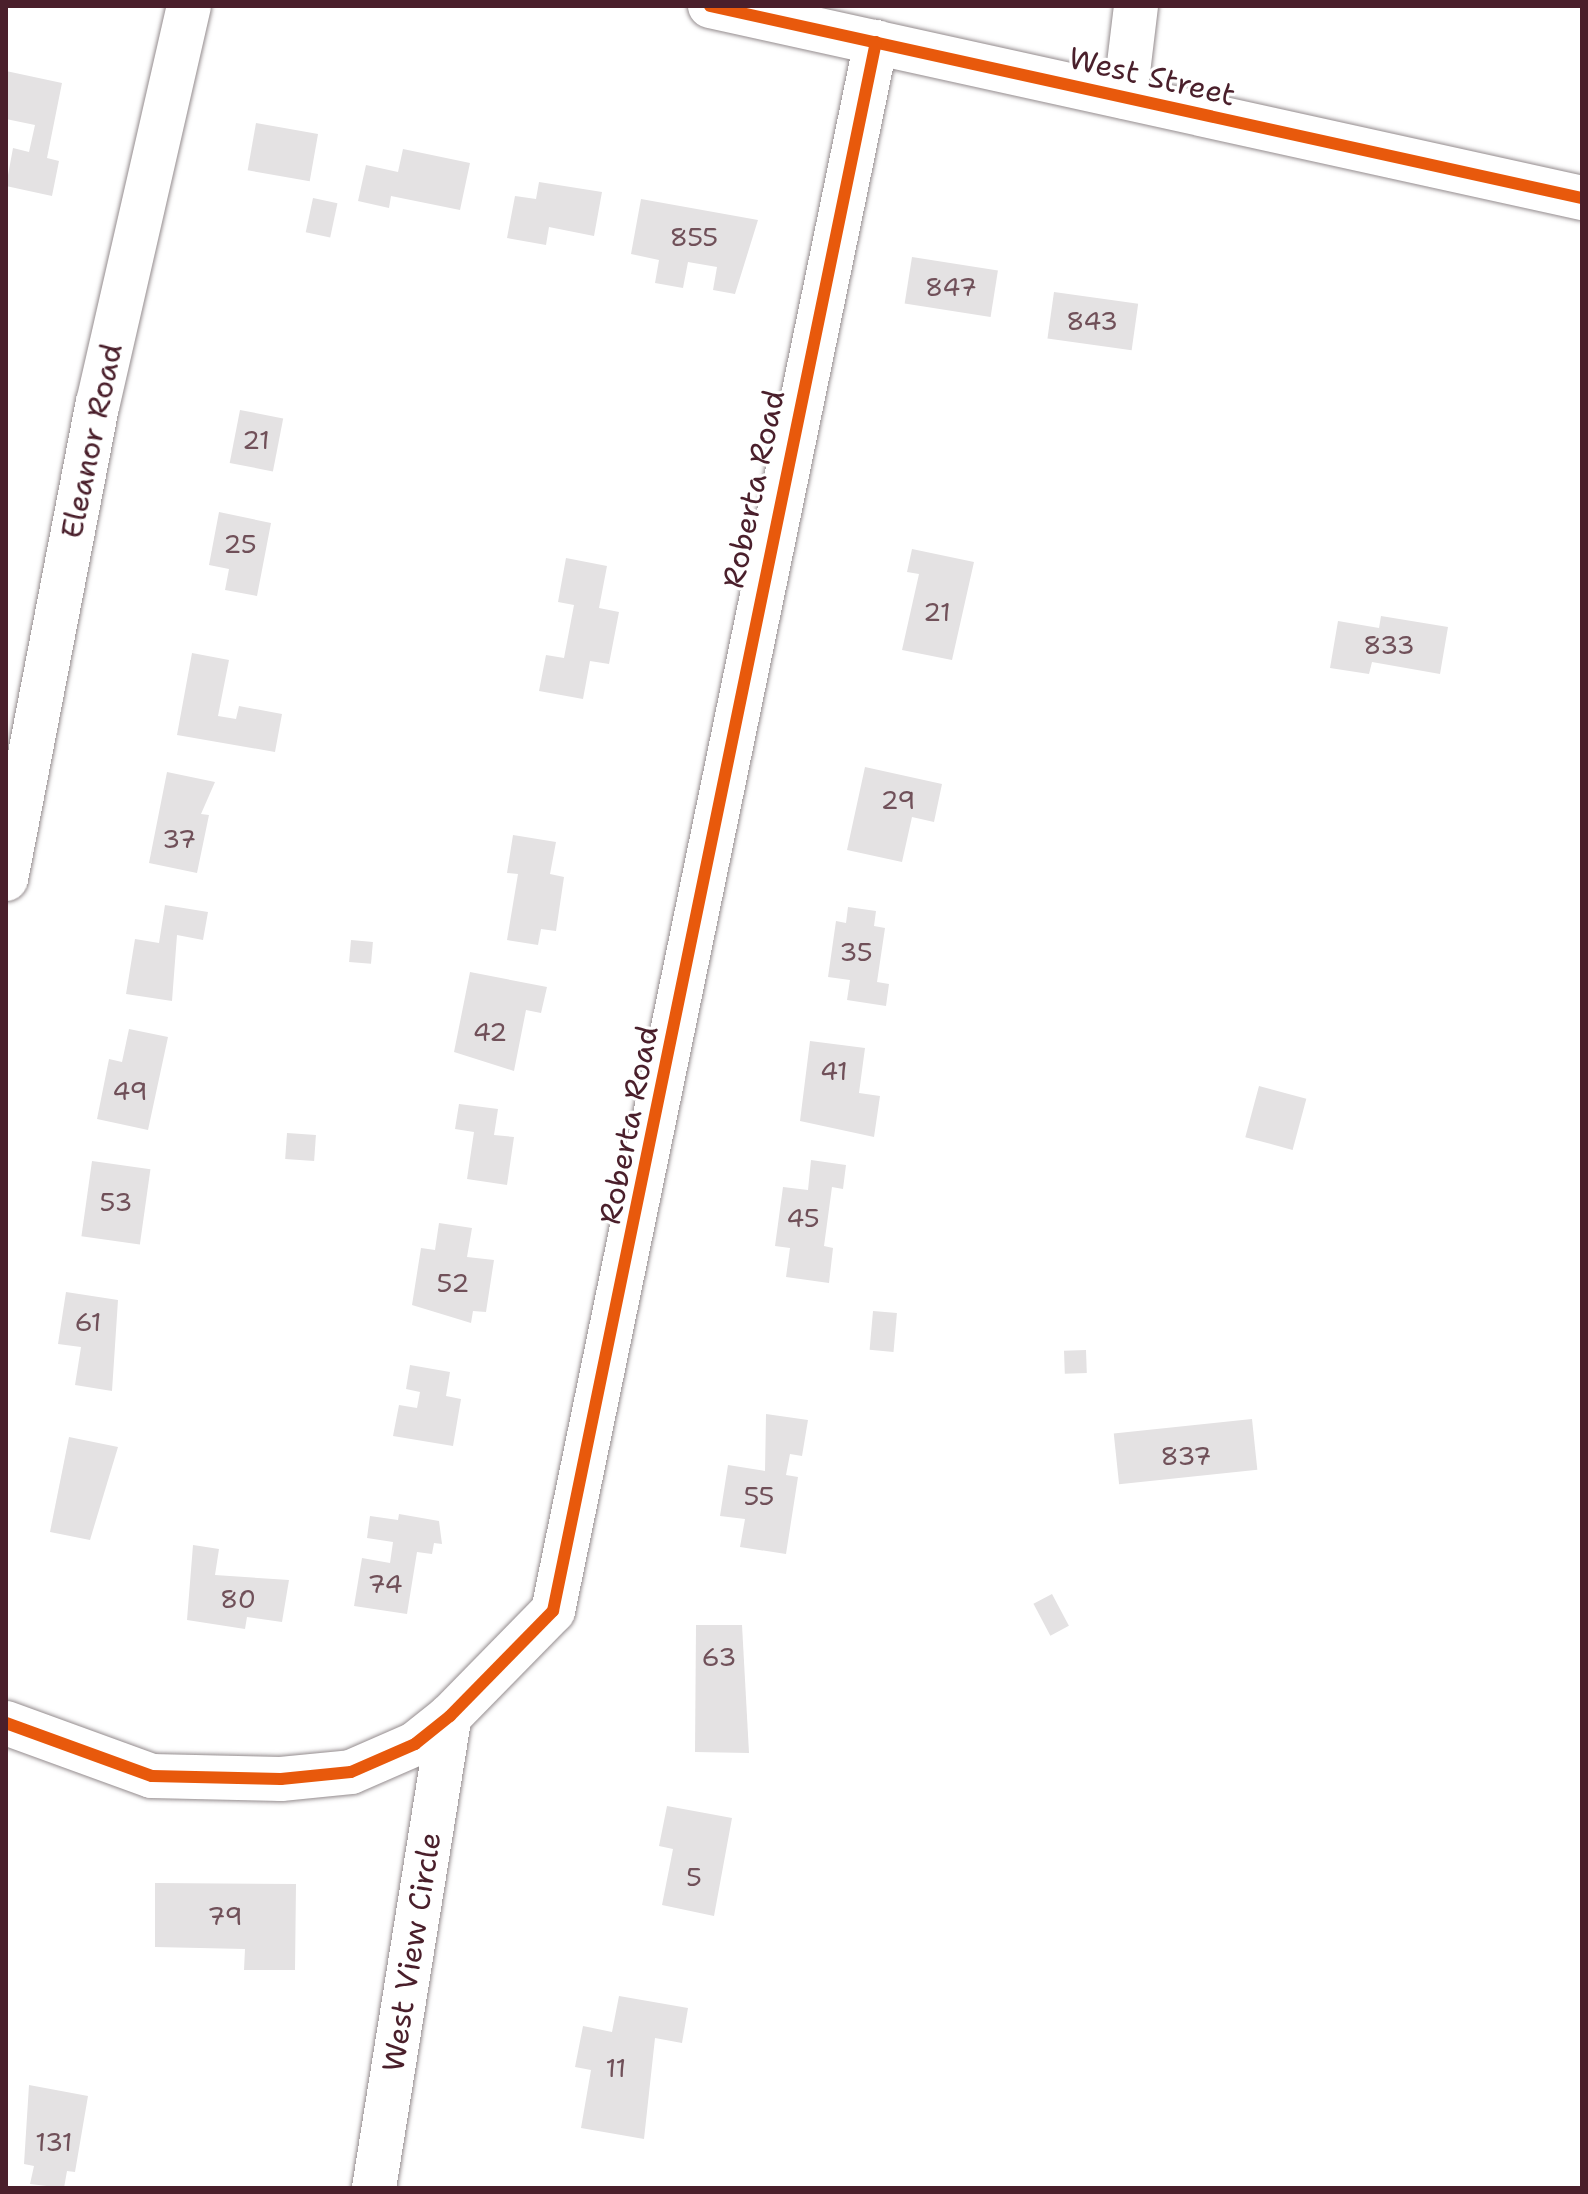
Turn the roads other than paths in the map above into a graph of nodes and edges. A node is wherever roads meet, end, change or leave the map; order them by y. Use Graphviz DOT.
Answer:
graph roads {
  1 [pos="189,6"];
  2 [pos="710,6"];
  3 [pos="1136,6"];
  4 [pos="876,42"];
  5 [pos="1125,97"];
  6 [pos="1582,198"];
  7 [pos="6,879"];
  8 [pos="450,1716"];
  9 [pos="6,1723"];
  10 [pos="374,2188"];
  1 -- 7 [label="street, Eleanor Road"];
  2 -- 4 [label="street, West Street"];
  3 -- 5 [label="street"];
  4 -- 5 [label="street, West Street"];
  4 -- 8 [label="street, Roberta Road"];
  5 -- 6 [label="street, West Street"];
  8 -- 9 [label="street, Roberta Road"];
  8 -- 10 [label="street, West View Circle"];
}
